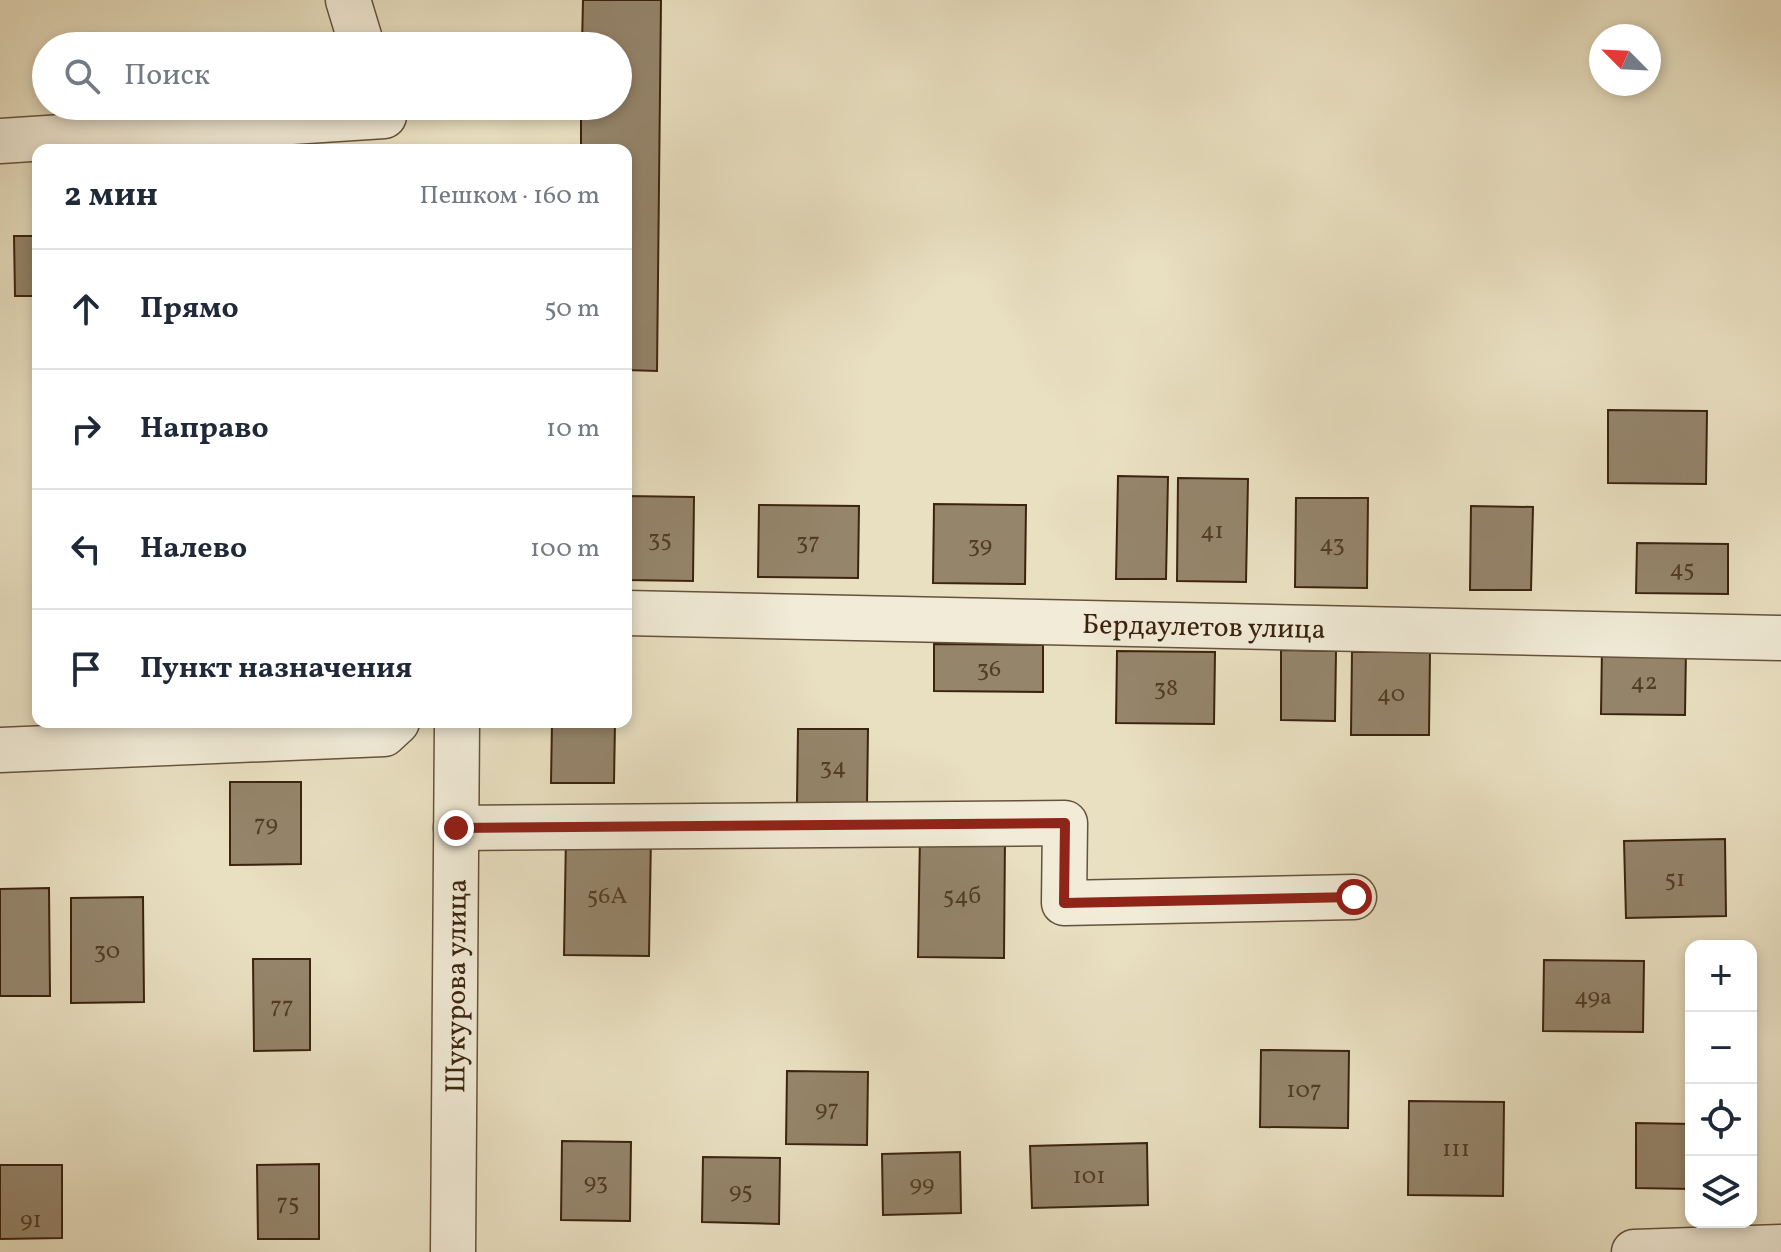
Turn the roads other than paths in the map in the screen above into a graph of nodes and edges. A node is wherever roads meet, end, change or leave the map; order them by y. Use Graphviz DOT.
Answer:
graph roads {
  1 [pos="348,0"];
  2 [pos="358,32"];
  3 [pos="386,124"];
  4 [pos="0,141"];
  5 [pos="632,613"];
  6 [pos="1781,638"];
  7 [pos="390,728"];
  8 [pos="457,728"];
  9 [pos="0,750"];
  10 [pos="456,828"];
  11 [pos="1354,897"];
  12 [pos="1781,1247"];
  13 [pos="453,1252"];
  14 [pos="1634,1252"];
  1 -- 2 [label="street"];
  3 -- 4 [label="street"];
  5 -- 6 [label="street, Бердаулетов улица"];
  7 -- 9 [label="street"];
  8 -- 10 [label="street, Шукурова улица"];
  10 -- 11 [label="street"];
  10 -- 13 [label="street, Шукурова улица"];
  12 -- 14 [label="street"];
}
